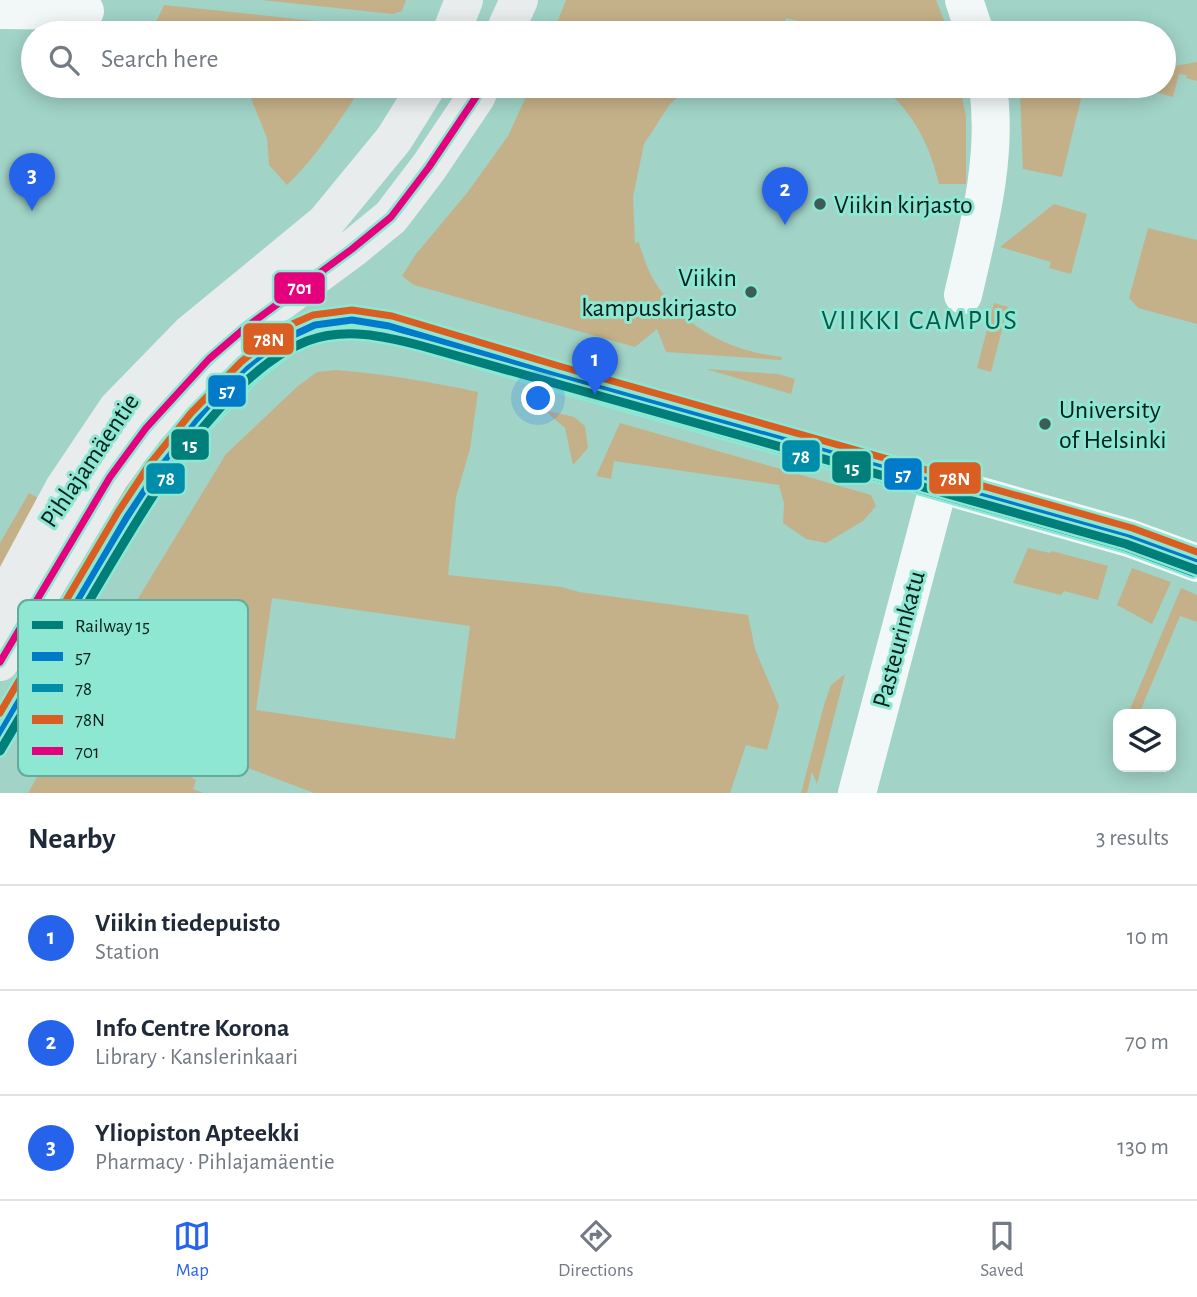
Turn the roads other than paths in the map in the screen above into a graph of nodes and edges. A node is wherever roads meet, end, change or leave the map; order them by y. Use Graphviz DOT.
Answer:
graph roads {
  1 [pos="464,0"];
  2 [pos="519,0"];
  3 [pos="964,0"];
  4 [pos="0,10"];
  5 [pos="85,10"];
  6 [pos="456,21"];
  7 [pos="509,21"];
  8 [pos="971,21"];
  9 [pos="420,98"];
  10 [pos="475,98"];
  11 [pos="990,98"];
  12 [pos="963,295"];
  13 [pos="1197,563"];
  14 [pos="37,600"];
  15 [pos="0,607"];
  16 [pos="18,632"];
  17 [pos="0,662"];
  18 [pos="857,793"];
  1 -- 6 [label="main road"];
  2 -- 7 [label="main road"];
  3 -- 8 [label="street"];
  4 -- 5 [label="street"];
  9 -- 15 [label="main road, Pihlajamäentie"];
  10 -- 14 [label="main road, Pihlajamäentie"];
  11 -- 12 [label="street"];
  13 -- 18 [label="street, Pasteurinkatu"];
  16 -- 17 [label="main road, Pihlajamäentie"];
}
